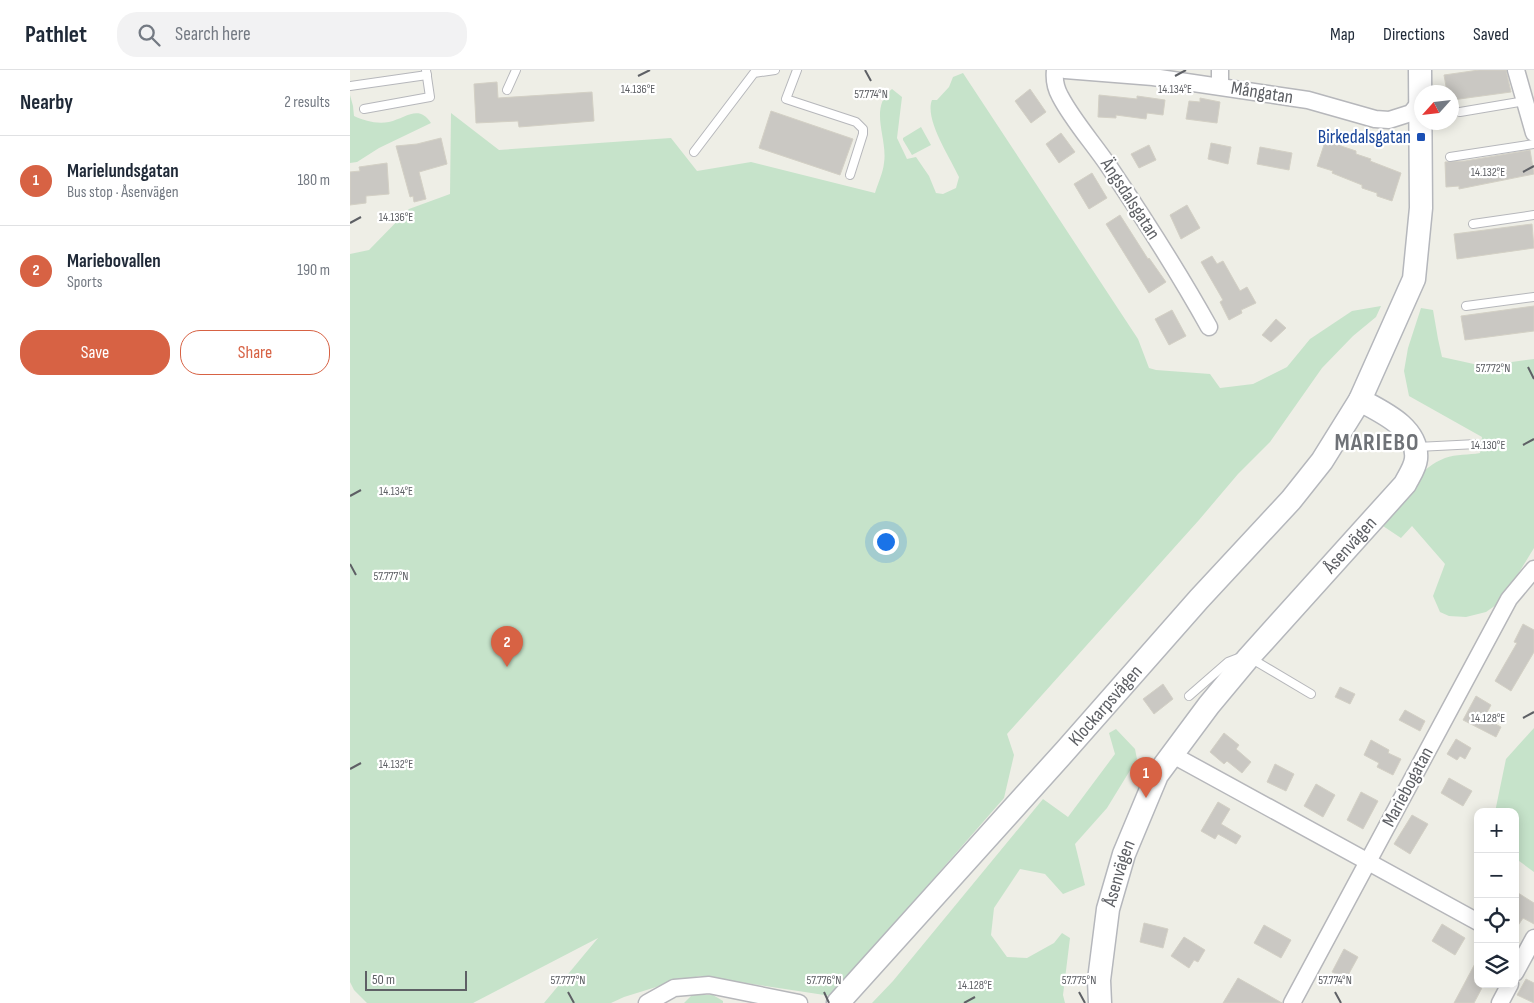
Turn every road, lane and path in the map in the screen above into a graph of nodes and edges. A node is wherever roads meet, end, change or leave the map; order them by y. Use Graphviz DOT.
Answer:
graph roads {
  1 [pos="516,70"];
  2 [pos="775,70"];
  3 [pos="797,70"];
  4 [pos="1055,70"];
  5 [pos="1065,70"];
  6 [pos="1420,70"];
  7 [pos="1516,70"];
  8 [pos="426,72"];
  9 [pos="1220,78"];
  10 [pos="1420,85"];
  11 [pos="350,86"];
  12 [pos="507,90"];
  13 [pos="1525,101"];
  14 [pos="364,109"];
  15 [pos="1414,109"];
  16 [pos="1460,112"];
  17 [pos="1420,130"];
  18 [pos="1534,133"];
  19 [pos="1534,144"];
  20 [pos="694,152"];
  21 [pos="1450,157"];
  22 [pos="850,175"];
  23 [pos="1534,215"];
  24 [pos="1473,224"];
  25 [pos="1534,297"];
  26 [pos="1466,306"];
  27 [pos="1209,327"];
  28 [pos="1360,400"];
  29 [pos="1477,444"];
  30 [pos="1415,447"];
  31 [pos="1533,575"];
  32 [pos="1249,657"];
  33 [pos="1310,694"];
  34 [pos="1189,696"];
  35 [pos="1171,754"];
  36 [pos="1368,862"];
  37 [pos="1474,920"];
  38 [pos="1525,943"];
  39 [pos="1519,961"];
  40 [pos="1508,988"];
  41 [pos="647,1003"];
  42 [pos="799,1003"];
  43 [pos="838,1003"];
  44 [pos="1100,1003"];
  45 [pos="1292,1003"];
  46 [pos="1500,1003"];
  1 -- 12 [label="lane"];
  2 -- 20 [label="lane"];
  3 -- 22 [label="lane"];
  4 -- 27 [label="street, Ängsdalsgatan"];
  5 -- 9 [label="street, Mångatan"];
  6 -- 10 [label="street"];
  7 -- 13 [label="street"];
  8 -- 11 [label="lane"];
  8 -- 14 [label="lane"];
  9 -- 15 [label="street, Mångatan"];
  13 -- 16 [label="lane"];
  13 -- 18 [label="street"];
  17 -- 28 [label="street"];
  19 -- 21 [label="lane"];
  23 -- 24 [label="lane"];
  25 -- 26 [label="lane"];
  28 -- 30 [label="street"];
  28 -- 43 [label="street, Klockarpsvägen"];
  29 -- 30 [label="lane"];
  30 -- 32 [label="street, Åsenvägen"];
  31 -- 36 [label="street, Mariebogatan"];
  32 -- 33 [label="lane"];
  32 -- 34 [label="lane"];
  32 -- 35 [label="street, Åsenvägen"];
  35 -- 36 [label="street"];
  35 -- 44 [label="street, Åsenvägen"];
  36 -- 37 [label="street"];
  36 -- 45 [label="street, Mariebogatan"];
  38 -- 39 [label="street"];
  40 -- 46 [label="street"];
  41 -- 42 [label="street"];
}
